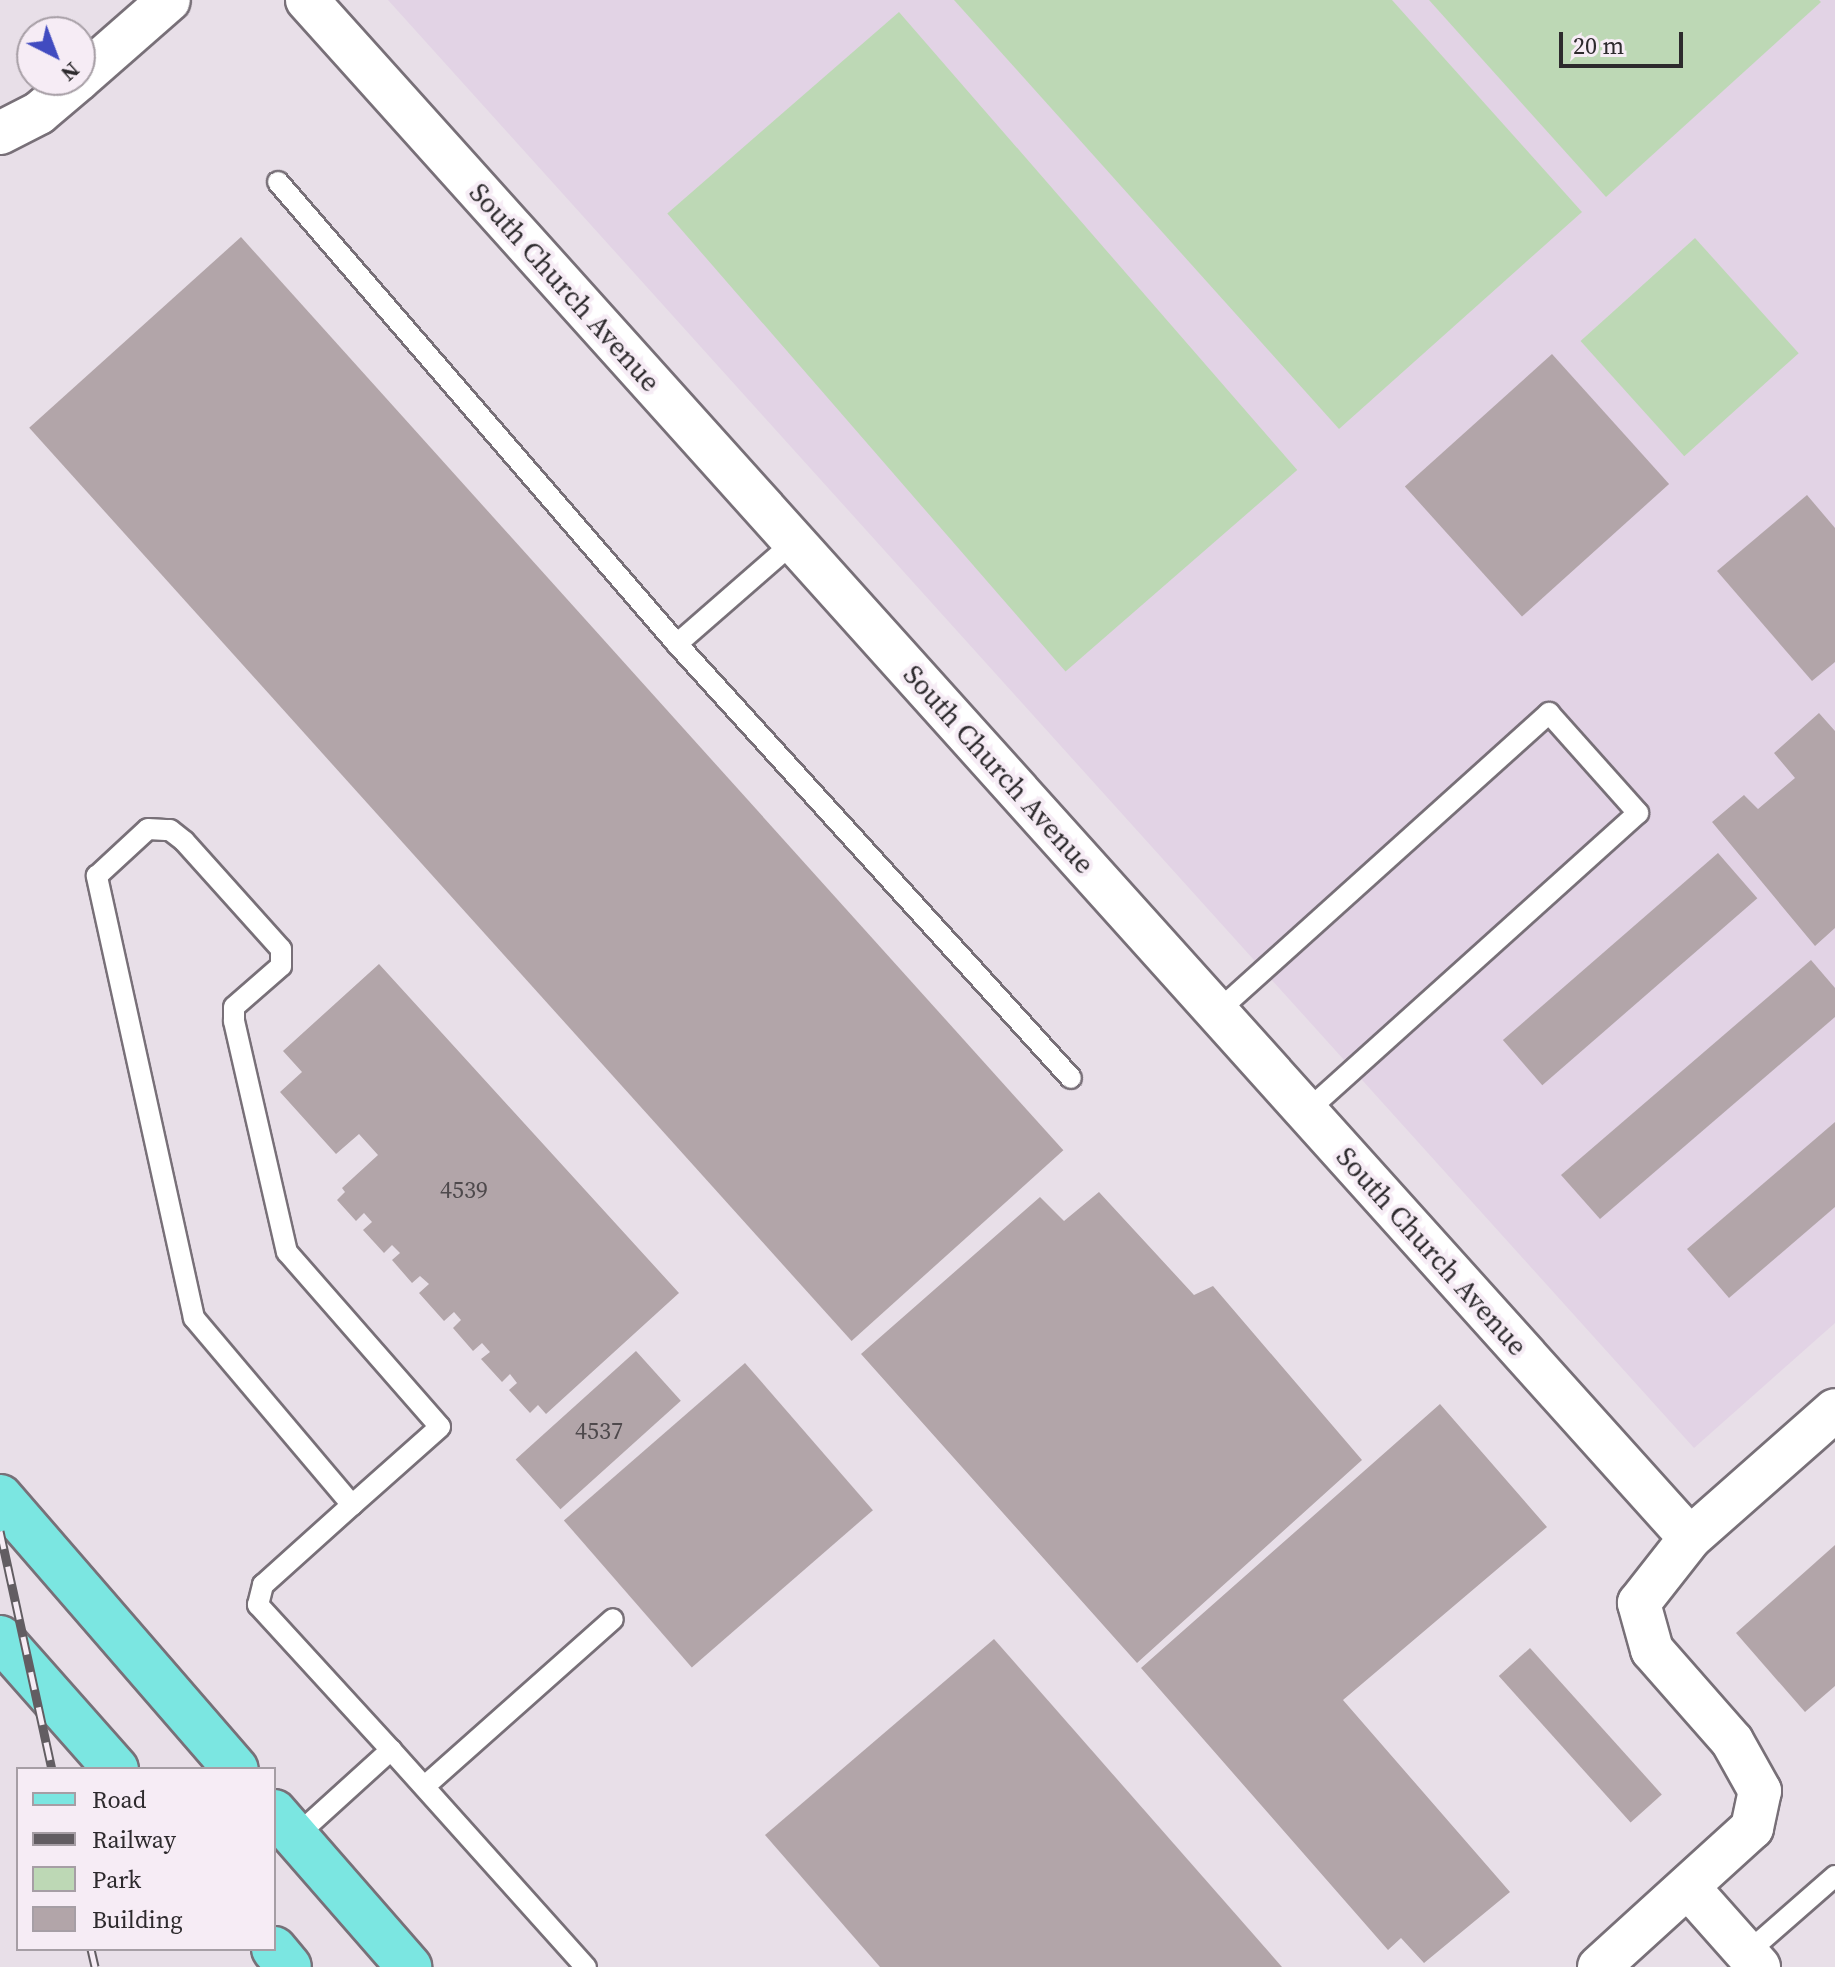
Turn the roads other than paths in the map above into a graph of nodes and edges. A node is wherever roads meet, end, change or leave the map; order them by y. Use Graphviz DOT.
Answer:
graph roads {
  1 [pos="169,0"];
  2 [pos="307,0"];
  3 [pos="96,64"];
  4 [pos="59,96"];
  5 [pos="0,133"];
  6 [pos="278,182"];
  7 [pos="794,542"];
  8 [pos="677,644"];
  9 [pos="1217,1012"];
  10 [pos="1071,1078"];
  11 [pos="1306,1112"];
  12 [pos="1835,1410"];
  13 [pos="0,1497"];
  14 [pos="352,1505"];
  15 [pos="1690,1538"];
  16 [pos="613,1619"];
  17 [pos="0,1638"];
  18 [pos="391,1750"];
  19 [pos="114,1767"];
  20 [pos="234,1767"];
  21 [pos="425,1786"];
  22 [pos="285,1824"];
  23 [pos="1835,1876"];
  24 [pos="1688,1887"];
  25 [pos="276,1951"];
  26 [pos="1753,1960"];
  27 [pos="289,1967"];
  28 [pos="409,1967"];
  29 [pos="586,1967"];
  30 [pos="1599,1967"];
  1 -- 3 [label="street"];
  2 -- 7 [label="street, South Church Avenue"];
  4 -- 5 [label="street"];
  6 -- 8 [label="lane"];
  7 -- 8 [label="lane"];
  7 -- 9 [label="street, South Church Avenue"];
  8 -- 10 [label="lane"];
  9 -- 11 [label="street, South Church Avenue"];
  9 -- 11 [label="lane"];
  11 -- 15 [label="street, South Church Avenue"];
  12 -- 15 [label="street"];
  13 -- 20 [label="main road"];
  14 -- 14 [label="lane"];
  14 -- 18 [label="lane"];
  15 -- 24 [label="street"];
  16 -- 21 [label="lane"];
  17 -- 19 [label="main road"];
  18 -- 21 [label="lane"];
  18 -- 22 [label="lane"];
  21 -- 29 [label="lane"];
  22 -- 28 [label="main road"];
  23 -- 26 [label="lane"];
  24 -- 26 [label="street"];
  24 -- 30 [label="street"];
  25 -- 27 [label="main road"];
}
